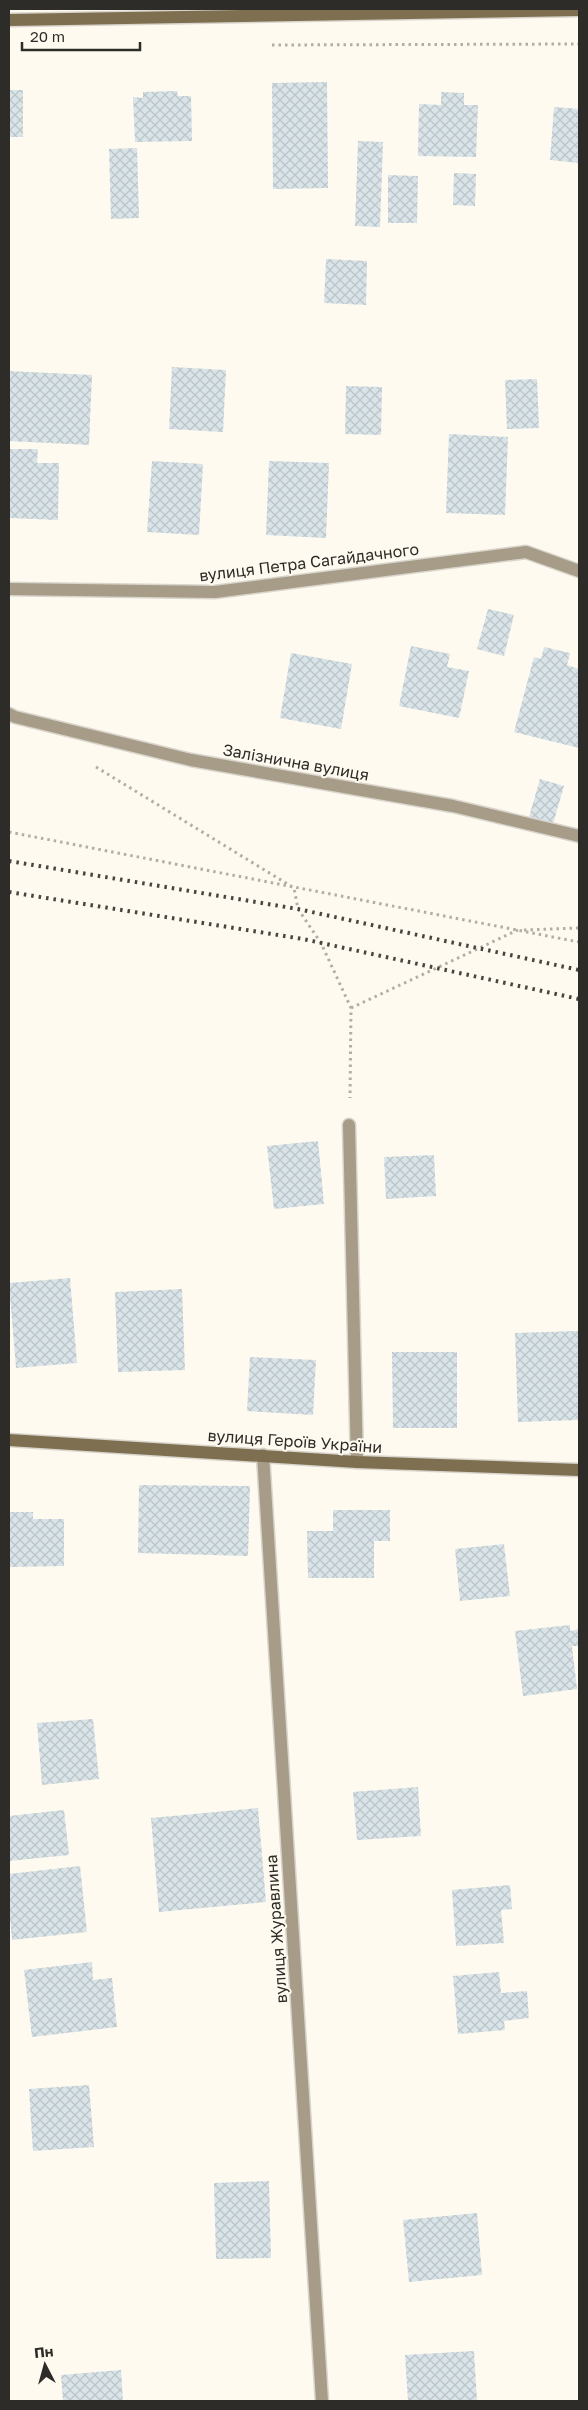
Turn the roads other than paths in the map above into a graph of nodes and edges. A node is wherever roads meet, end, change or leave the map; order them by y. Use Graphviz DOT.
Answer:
graph roads {
  1 [pos="579,10"];
  2 [pos="9,20"];
  3 [pos="579,571"];
  4 [pos="9,589"];
  5 [pos="9,714"];
  6 [pos="579,836"];
  7 [pos="349,1125"];
  8 [pos="9,1440"];
  9 [pos="263,1455"];
  10 [pos="358,1462"];
  11 [pos="579,1470"];
  12 [pos="322,2401"];
  1 -- 2 [label="street"];
  3 -- 4 [label="street, вулиця Петра Сагайдачного"];
  5 -- 6 [label="street, Залізнична вулиця"];
  7 -- 10 [label="street"];
  8 -- 9 [label="street, вулиця Героїв України"];
  9 -- 10 [label="street, вулиця Героїв України"];
  9 -- 12 [label="street, вулиця Журавлина"];
  10 -- 11 [label="street, вулиця Героїв України"];
}
